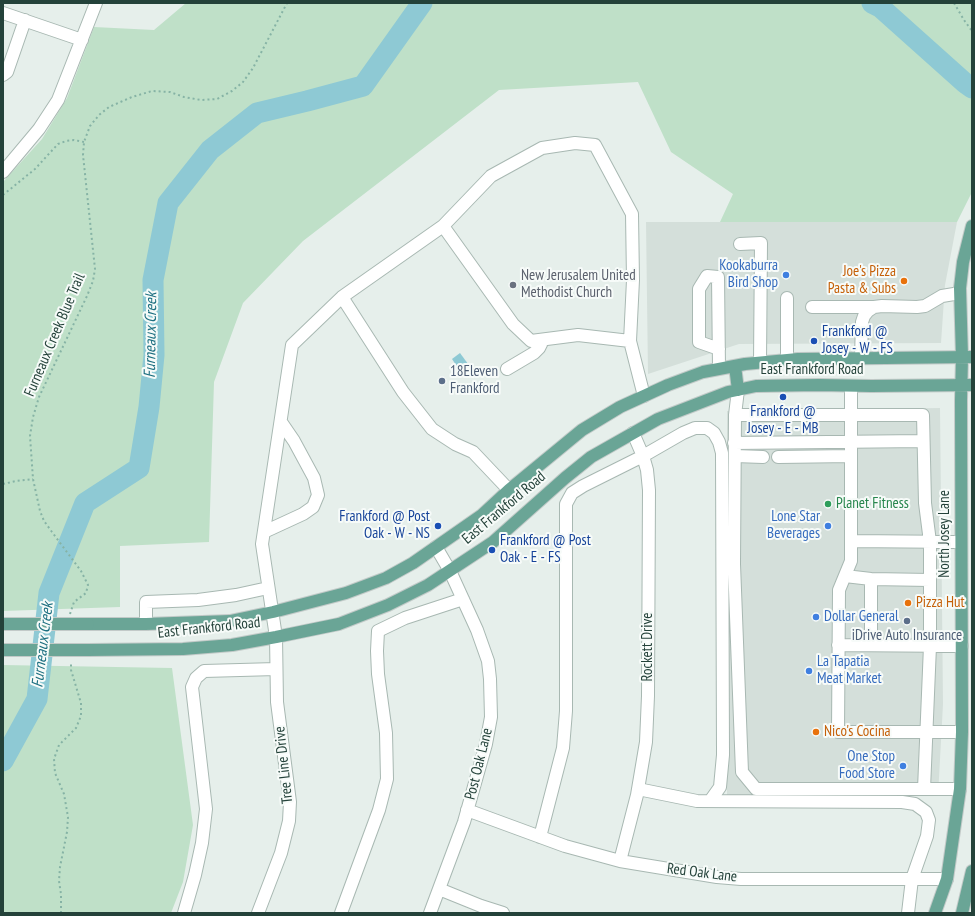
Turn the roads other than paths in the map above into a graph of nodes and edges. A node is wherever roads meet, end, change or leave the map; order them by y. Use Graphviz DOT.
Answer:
graph roads {
  1 [pos="96,3"];
  2 [pos="3,13"];
  3 [pos="24,20"];
  4 [pos="82,40"];
  5 [pos="3,76"];
  6 [pos="3,172"];
  7 [pos="443,226"];
  8 [pos="972,226"];
  9 [pos="740,244"];
  10 [pos="960,293"];
  11 [pos="342,297"];
  12 [pos="787,298"];
  13 [pos="812,307"];
  14 [pos="874,307"];
  15 [pos="543,340"];
  16 [pos="630,341"];
  17 [pos="719,349"];
  18 [pos="967,357"];
  19 [pos="861,358"];
  20 [pos="787,360"];
  21 [pos="760,362"];
  22 [pos="735,366"];
  23 [pos="719,368"];
  24 [pos="507,369"];
  25 [pos="967,385"];
  26 [pos="851,386"];
  27 [pos="738,390"];
  28 [pos="644,396"];
  29 [pos="735,415"];
  30 [pos="851,415"];
  31 [pos="280,422"];
  32 [pos="633,433"];
  33 [pos="923,440"];
  34 [pos="851,441"];
  35 [pos="734,443"];
  36 [pos="643,456"];
  37 [pos="734,456"];
  38 [pos="778,456"];
  39 [pos="851,456"];
  40 [pos="763,457"];
  41 [pos="509,490"];
  42 [pos="264,532"];
  43 [pos="851,541"];
  44 [pos="930,542"];
  45 [pos="962,542"];
  46 [pos="436,547"];
  47 [pos="450,571"];
  48 [pos="845,576"];
  49 [pos="871,579"];
  50 [pos="930,580"];
  51 [pos="268,588"];
  52 [pos="463,599"];
  53 [pos="273,612"];
  54 [pos="3,624"];
  55 [pos="146,624"];
  56 [pos="276,637"];
  57 [pos="838,645"];
  58 [pos="871,645"];
  59 [pos="930,646"];
  60 [pos="962,646"];
  61 [pos="3,650"];
  62 [pos="276,669"];
  63 [pos="967,731"];
  64 [pos="927,732"];
  65 [pos="638,789"];
  66 [pos="924,789"];
  67 [pos="960,789"];
  68 [pos="710,801"];
  69 [pos="467,810"];
  70 [pos="540,837"];
  71 [pos="620,861"];
  72 [pos="972,871"];
  73 [pos="912,879"];
  74 [pos="947,879"];
  75 [pos="970,888"];
  76 [pos="439,889"];
  77 [pos="184,913"];
  78 [pos="258,913"];
  79 [pos="340,913"];
  80 [pos="430,913"];
  81 [pos="503,913"];
  82 [pos="908,913"];
  83 [pos="935,913"];
  84 [pos="962,913"];
  1 -- 4 [label="street"];
  2 -- 3 [label="street"];
  3 -- 4 [label="street"];
  3 -- 5 [label="street"];
  4 -- 6 [label="street"];
  7 -- 11 [label="street, Tree Line Drive"];
  7 -- 15 [label="street"];
  7 -- 16 [label="street, Tree Line Drive"];
  8 -- 10 [label="main road, North Josey Lane"];
  9 -- 21 [label="street"];
  10 -- 14 [label="street"];
  10 -- 18 [label="main road, North Josey Lane"];
  11 -- 31 [label="street, Tree Line Drive"];
  11 -- 41 [label="street"];
  12 -- 20 [label="street"];
  13 -- 14 [label="street"];
  14 -- 19 [label="street"];
  15 -- 16 [label="street"];
  15 -- 24 [label="street"];
  16 -- 28 [label="street"];
  17 -- 17 [label="street"];
  17 -- 23 [label="street"];
  18 -- 19 [label="main road, East Frankford Road"];
  18 -- 25 [label="main road, North Josey Lane"];
  19 -- 20 [label="main road, East Frankford Road"];
  20 -- 21 [label="main road, East Frankford Road"];
  21 -- 22 [label="main road, East Frankford Road"];
  22 -- 23 [label="main road, East Frankford Road"];
  22 -- 27 [label="main road"];
  23 -- 28 [label="main road, East Frankford Road"];
  25 -- 26 [label="main road, East Frankford Road"];
  25 -- 45 [label="main road, North Josey Lane"];
  26 -- 27 [label="main road, East Frankford Road"];
  26 -- 30 [label="street"];
  27 -- 29 [label="street"];
  27 -- 32 [label="main road, East Frankford Road"];
  28 -- 41 [label="main road, East Frankford Road"];
  29 -- 30 [label="street"];
  29 -- 35 [label="street"];
  30 -- 33 [label="street"];
  30 -- 34 [label="street"];
  31 -- 42 [label="street, Tree Line Drive"];
  31 -- 42 [label="street"];
  32 -- 36 [label="street, Rockett Drive"];
  32 -- 47 [label="main road, East Frankford Road"];
  33 -- 34 [label="street"];
  33 -- 44 [label="street"];
  34 -- 35 [label="street"];
  34 -- 39 [label="street"];
  35 -- 37 [label="street"];
  36 -- 65 [label="street, Rockett Drive"];
  36 -- 68 [label="street"];
  36 -- 70 [label="street"];
  37 -- 40 [label="street"];
  37 -- 66 [label="street"];
  38 -- 39 [label="street"];
  39 -- 43 [label="street"];
  41 -- 46 [label="main road, East Frankford Road"];
  42 -- 51 [label="street, Tree Line Drive"];
  43 -- 44 [label="street"];
  43 -- 48 [label="street"];
  44 -- 45 [label="street"];
  44 -- 50 [label="street"];
  45 -- 60 [label="main road, North Josey Lane"];
  46 -- 47 [label="street, Post Oak Lane"];
  46 -- 53 [label="main road, East Frankford Road"];
  47 -- 52 [label="street, Post Oak Lane"];
  47 -- 56 [label="main road, East Frankford Road"];
  48 -- 49 [label="street"];
  48 -- 57 [label="street"];
  49 -- 50 [label="street"];
  49 -- 58 [label="street"];
  50 -- 59 [label="street"];
  51 -- 53 [label="street, Tree Line Drive"];
  51 -- 55 [label="street"];
  52 -- 69 [label="street, Post Oak Lane"];
  52 -- 79 [label="street"];
  53 -- 55 [label="main road, East Frankford Road"];
  53 -- 56 [label="street, Tree Line Drive"];
  54 -- 55 [label="main road, East Frankford Road, bridge"];
  56 -- 61 [label="main road, East Frankford Road, bridge"];
  56 -- 62 [label="street, Tree Line Drive"];
  57 -- 58 [label="street"];
  57 -- 64 [label="street"];
  58 -- 59 [label="street"];
  59 -- 60 [label="street"];
  59 -- 64 [label="street"];
  60 -- 63 [label="main road, North Josey Lane"];
  62 -- 77 [label="street"];
  62 -- 78 [label="street, Tree Line Drive"];
  63 -- 64 [label="street"];
  63 -- 67 [label="main road, North Josey Lane"];
  64 -- 66 [label="street"];
  65 -- 68 [label="street"];
  65 -- 71 [label="street, Rockett Drive"];
  66 -- 67 [label="street"];
  67 -- 74 [label="main road, North Josey Lane"];
  68 -- 73 [label="street"];
  69 -- 70 [label="street, Red Oak Lane"];
  69 -- 76 [label="street, Post Oak Lane"];
  70 -- 71 [label="street, Red Oak Lane"];
  71 -- 73 [label="street, Red Oak Lane"];
  72 -- 75 [label="main road"];
  73 -- 74 [label="street, Red Oak Lane"];
  73 -- 82 [label="street"];
  74 -- 83 [label="main road, North Josey Lane"];
  75 -- 84 [label="main road"];
  76 -- 80 [label="street, Post Oak Lane"];
  76 -- 81 [label="street"];
}
